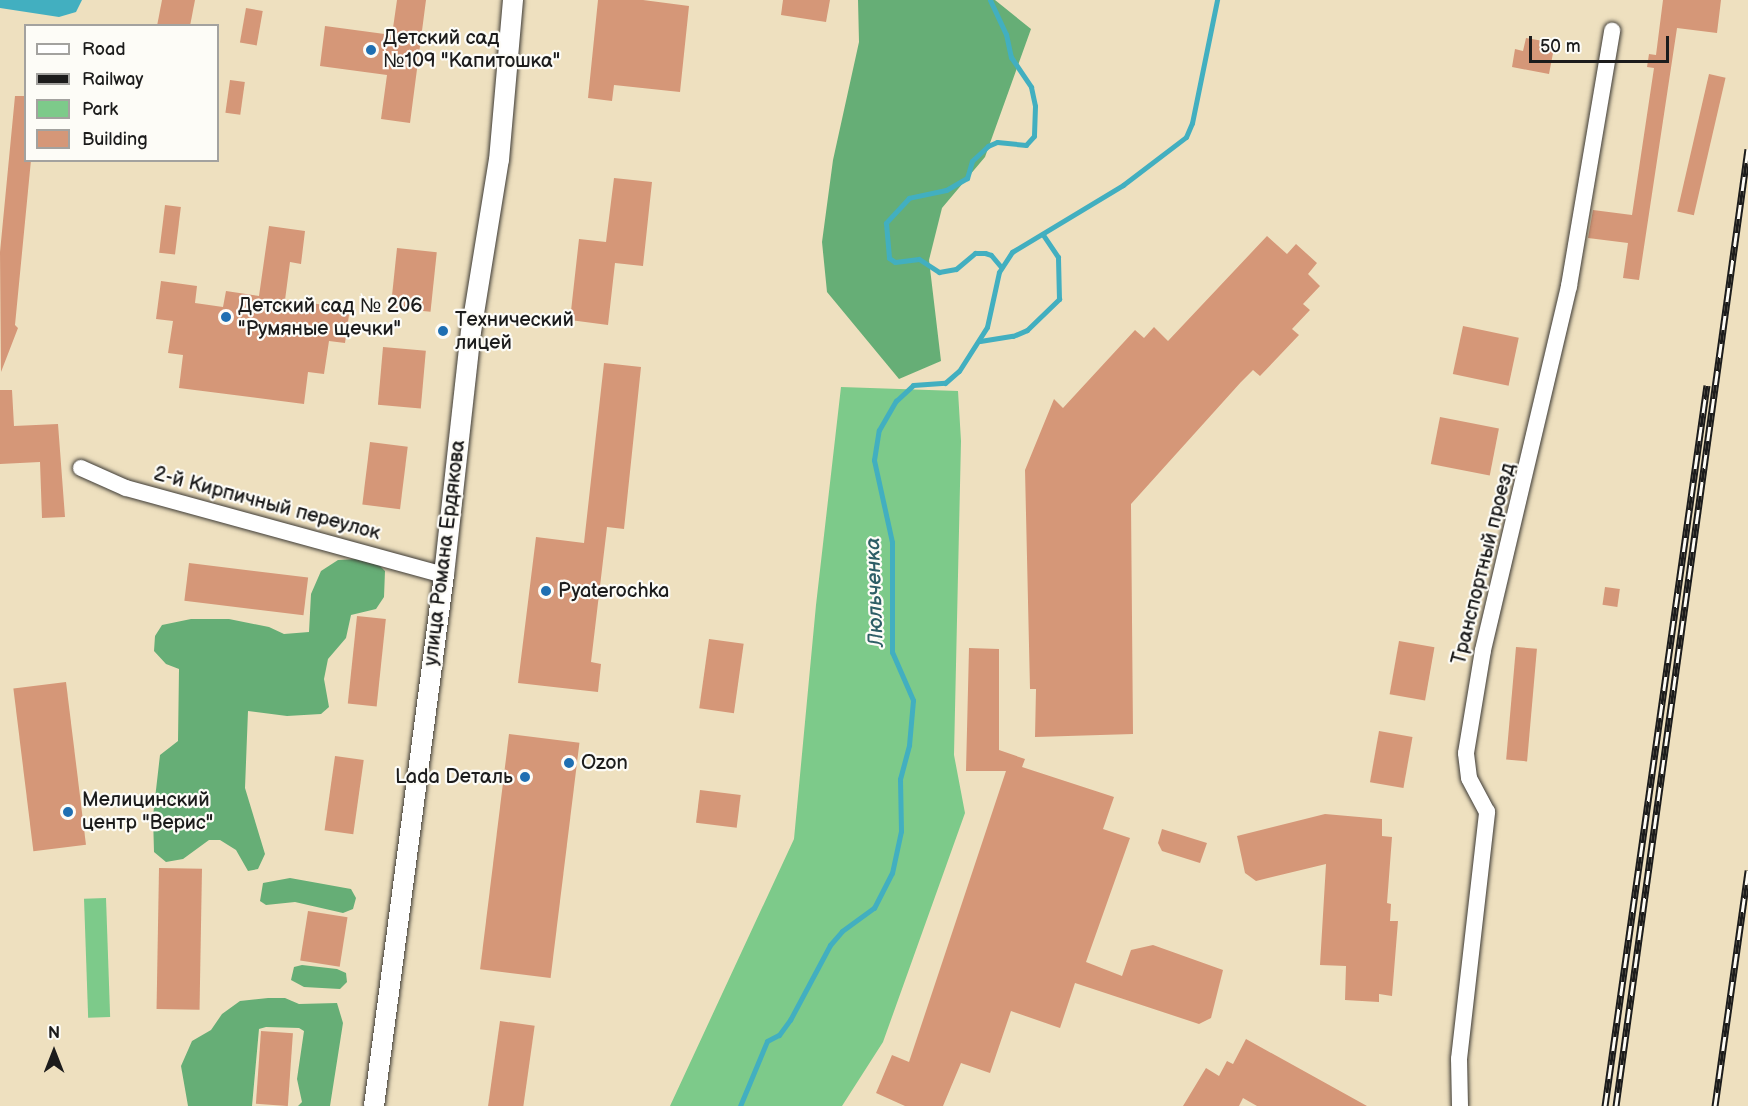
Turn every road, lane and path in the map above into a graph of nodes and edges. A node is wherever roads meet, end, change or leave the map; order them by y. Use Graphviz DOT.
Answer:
graph roads {
  1 [pos="513,0"];
  2 [pos="1612,31"];
  3 [pos="81,468"];
  4 [pos="444,574"];
  5 [pos="374,1106"];
  6 [pos="1460,1106"];
  1 -- 4 [label="street, улица Романа Ердякова"];
  2 -- 6 [label="street, Транспортный проезд"];
  3 -- 4 [label="street, 2-й Кирпичный переулок"];
  4 -- 5 [label="street, улица Романа Ердякова"];
}
